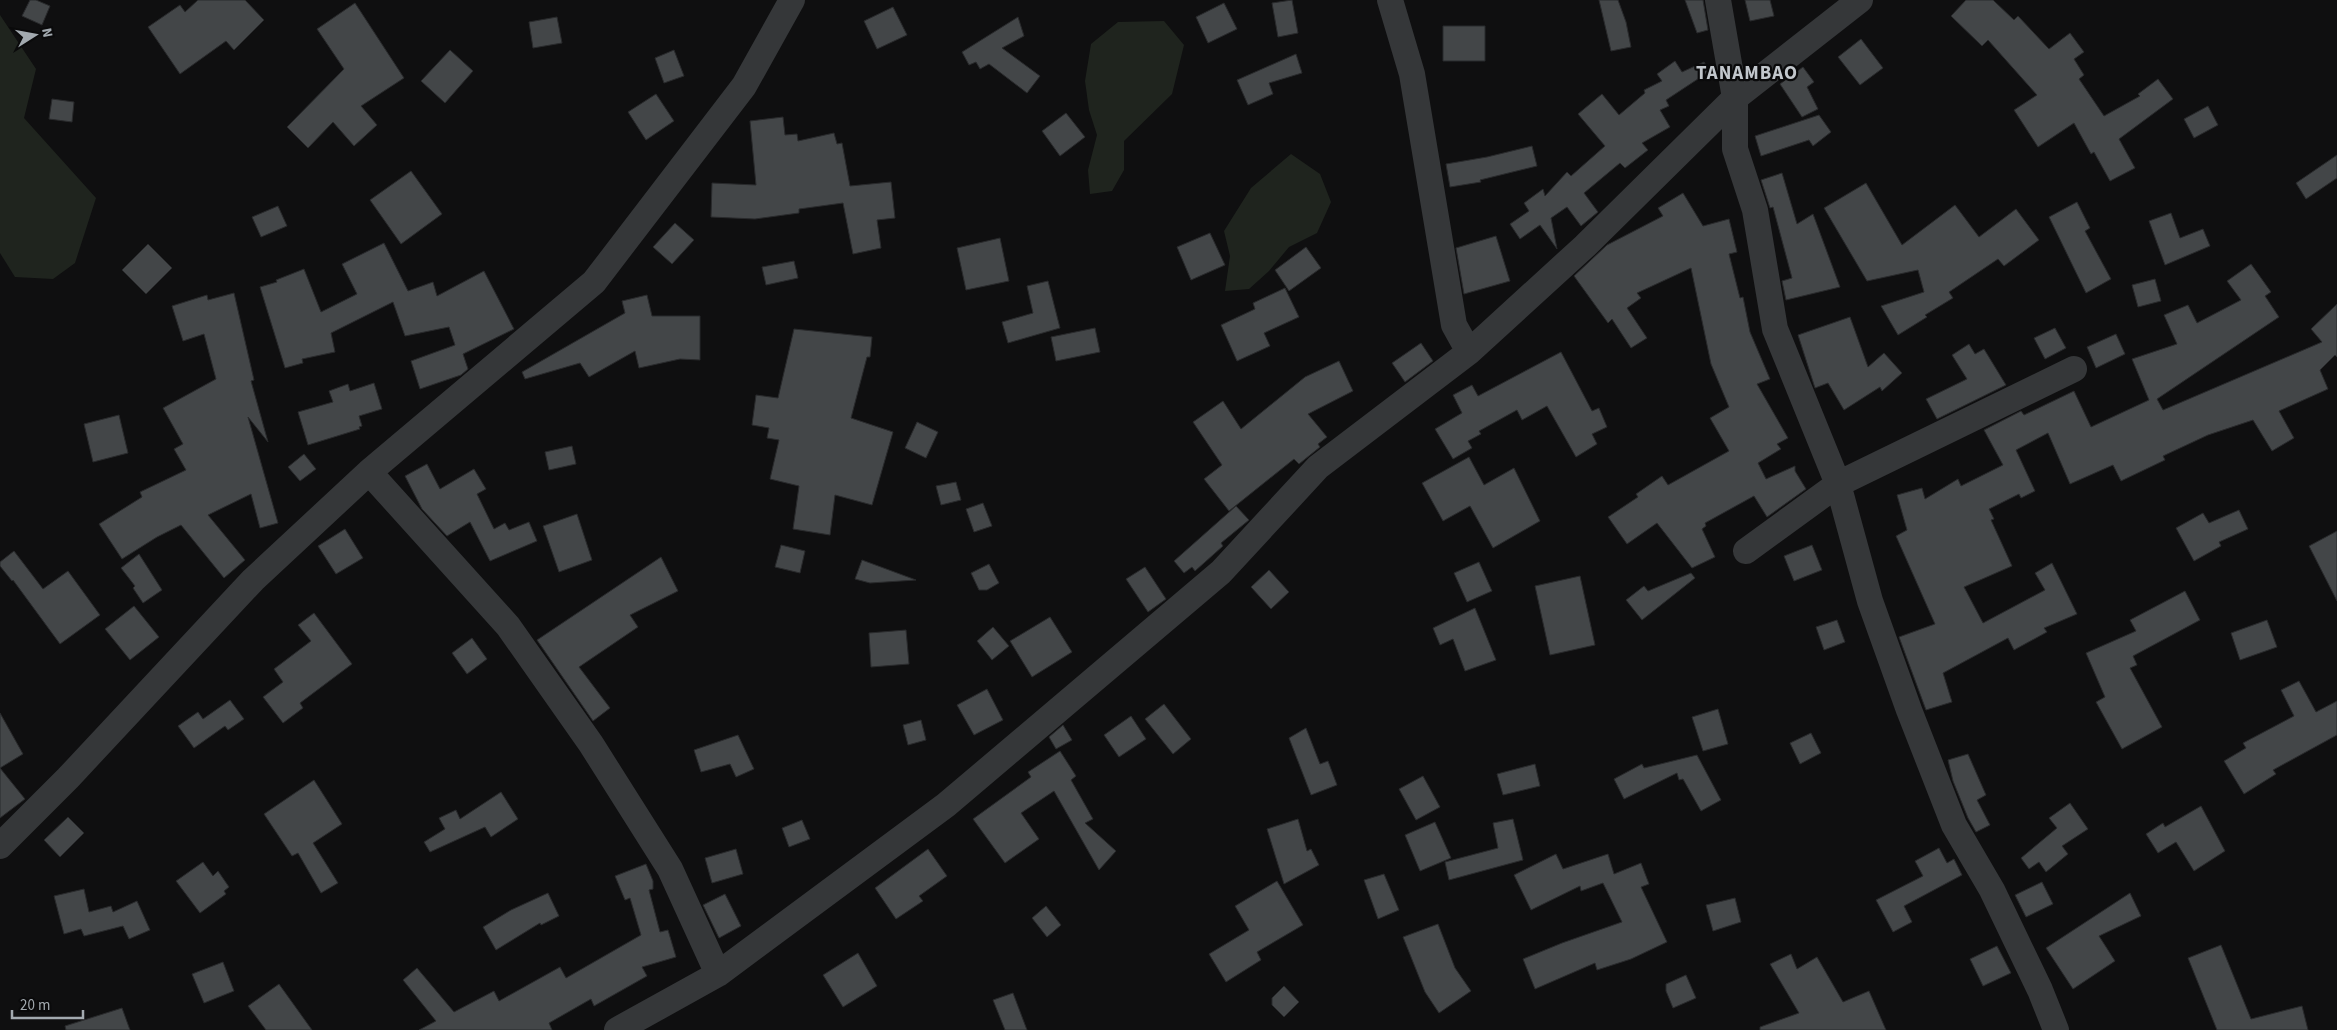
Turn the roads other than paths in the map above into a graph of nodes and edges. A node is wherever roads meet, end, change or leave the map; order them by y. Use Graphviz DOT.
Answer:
graph roads {
  1 [pos="792,0"];
  2 [pos="1390,0"];
  3 [pos="1718,0"];
  4 [pos="1860,0"];
  5 [pos="1735,98"];
  6 [pos="1469,352"];
  7 [pos="2074,369"];
  8 [pos="369,472"];
  9 [pos="1838,484"];
  10 [pos="1746,551"];
  11 [pos="0,846"];
  12 [pos="718,974"];
  13 [pos="617,1030"];
  14 [pos="2056,1030"];
  1 -- 8 [label="street"];
  2 -- 6 [label="street"];
  3 -- 5 [label="street"];
  4 -- 5 [label="street"];
  5 -- 6 [label="street"];
  5 -- 9 [label="street"];
  6 -- 12 [label="street"];
  7 -- 9 [label="street"];
  8 -- 11 [label="street"];
  8 -- 12 [label="street"];
  9 -- 10 [label="street"];
  9 -- 14 [label="street"];
  12 -- 13 [label="street"];
}
